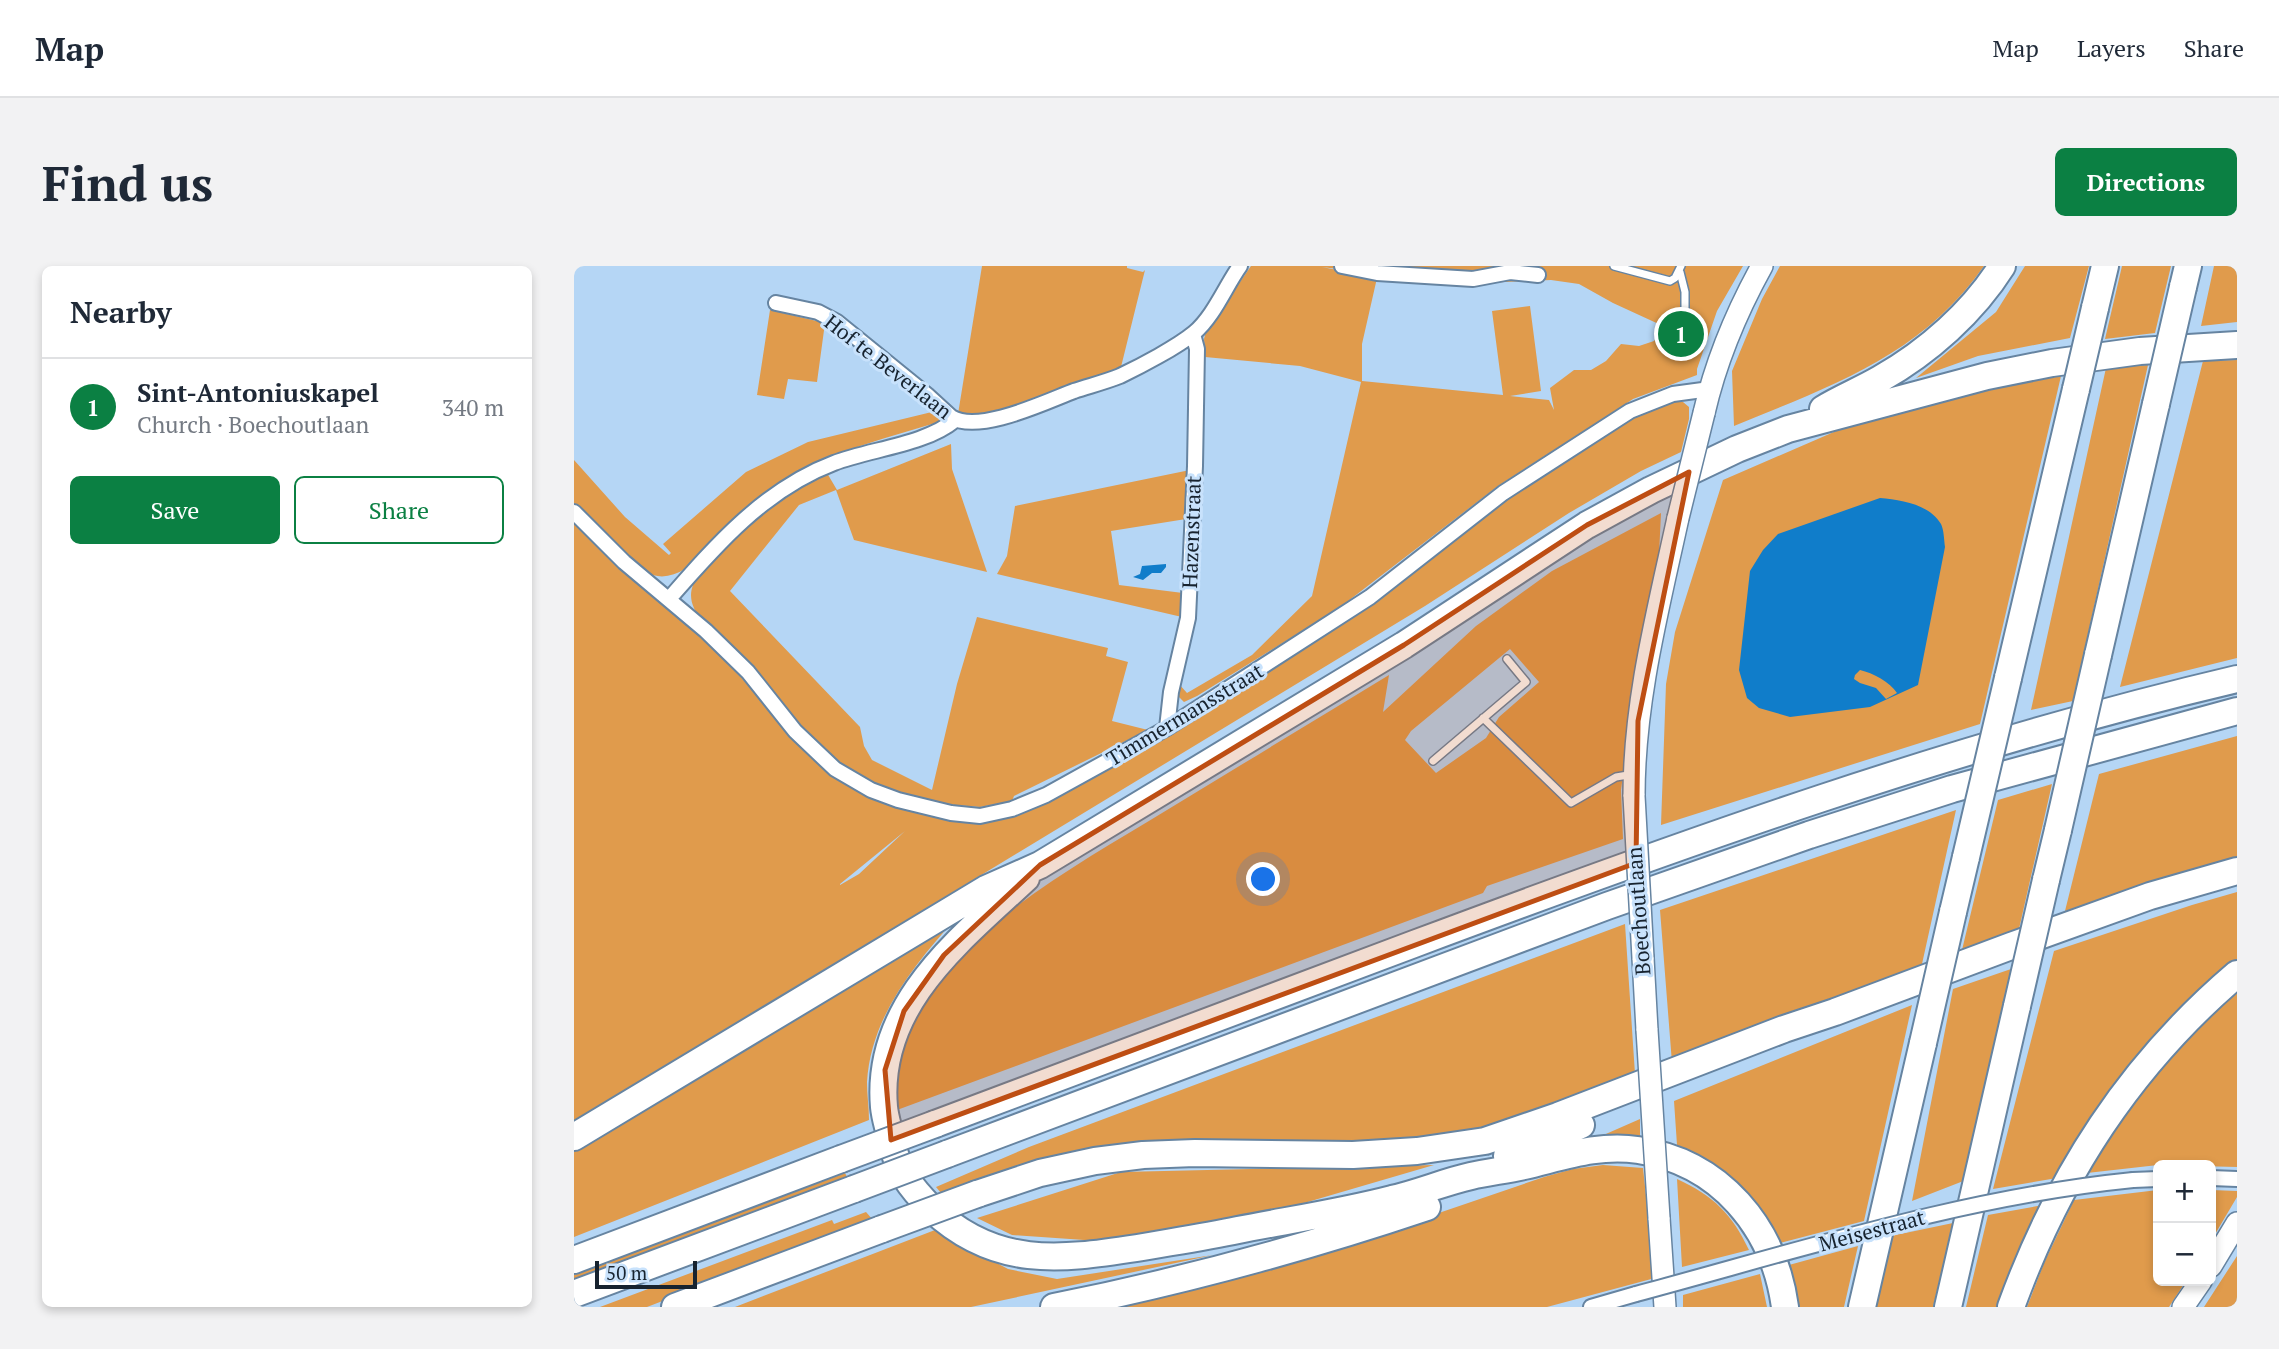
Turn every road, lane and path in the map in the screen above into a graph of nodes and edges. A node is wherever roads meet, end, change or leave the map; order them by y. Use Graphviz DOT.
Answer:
graph roads {
  1 [pos="1240,266"];
  2 [pos="1342,266"];
  3 [pos="1614,266"];
  4 [pos="1762,266"];
  5 [pos="2002,266"];
  6 [pos="2105,266"];
  7 [pos="1680,269"];
  8 [pos="1538,275"];
  9 [pos="2185,276"];
  10 [pos="776,303"];
  11 [pos="1685,310"];
  12 [pos="1193,334"];
  13 [pos="2237,345"];
  14 [pos="1710,389"];
  15 [pos="955,420"];
  16 [pos="1788,429"];
  17 [pos="574,512"];
  18 [pos="669,599"];
  19 [pos="1507,659"];
  20 [pos="2237,678"];
  21 [pos="2237,711"];
  22 [pos="1483,718"];
  23 [pos="1167,728"];
  24 [pos="1433,761"];
  25 [pos="1634,774"];
  26 [pos="1040,865"];
  27 [pos="2237,871"];
  28 [pos="2237,974"];
  29 [pos="1835,1012"];
  30 [pos="574,1137"];
  31 [pos="1525,1166"];
  32 [pos="1471,1176"];
  33 [pos="2216,1178"];
  34 [pos="2153,1179"];
  35 [pos="2237,1179"];
  36 [pos="2237,1223"];
  37 [pos="2216,1258"];
  38 [pos="574,1260"];
  39 [pos="2198,1286"];
  40 [pos="574,1294"];
  41 [pos="674,1307"];
  42 [pos="1054,1307"];
  43 [pos="1591,1307"];
  44 [pos="1665,1307"];
  45 [pos="1784,1307"];
  46 [pos="1862,1307"];
  47 [pos="1948,1307"];
  48 [pos="2011,1307"];
  49 [pos="2183,1307"];
  1 -- 12 [label="street, Hof te Beverlaan"];
  2 -- 8 [label="street"];
  3 -- 7 [label="lane"];
  4 -- 14 [label="main road"];
  5 -- 16 [label="highway"];
  6 -- 46 [label="highway, bridge"];
  7 -- 11 [label="lane"];
  9 -- 47 [label="highway, bridge"];
  10 -- 15 [label="street, Hof te Beverlaan"];
  12 -- 15 [label="street, Hof te Beverlaan"];
  12 -- 23 [label="street, Hazenstraat"];
  13 -- 16 [label="highway"];
  14 -- 23 [label="street, Timmermansstraat"];
  14 -- 25 [label="main road, Boechoutlaan, bridge"];
  15 -- 18 [label="street"];
  16 -- 26 [label="highway"];
  17 -- 18 [label="street, Timmermansstraat"];
  18 -- 23 [label="street, Timmermansstraat"];
  19 -- 22 [label="lane"];
  20 -- 38 [label="highway, bridge"];
  21 -- 40 [label="highway, bridge"];
  22 -- 24 [label="lane"];
  22 -- 25 [label="lane"];
  25 -- 44 [label="main road, Boechoutlaan, bridge"];
  26 -- 30 [label="highway"];
  26 -- 32 [label="highway"];
  27 -- 29 [label="highway"];
  28 -- 48 [label="highway"];
  29 -- 32 [label="highway"];
  29 -- 41 [label="highway, bridge"];
  31 -- 32 [label="highway"];
  31 -- 42 [label="highway"];
  31 -- 45 [label="highway"];
  33 -- 35 [label="street"];
  34 -- 43 [label="street, Meisestraat, bridge"];
  36 -- 37 [label="main road"];
  39 -- 49 [label="main road"];
}
